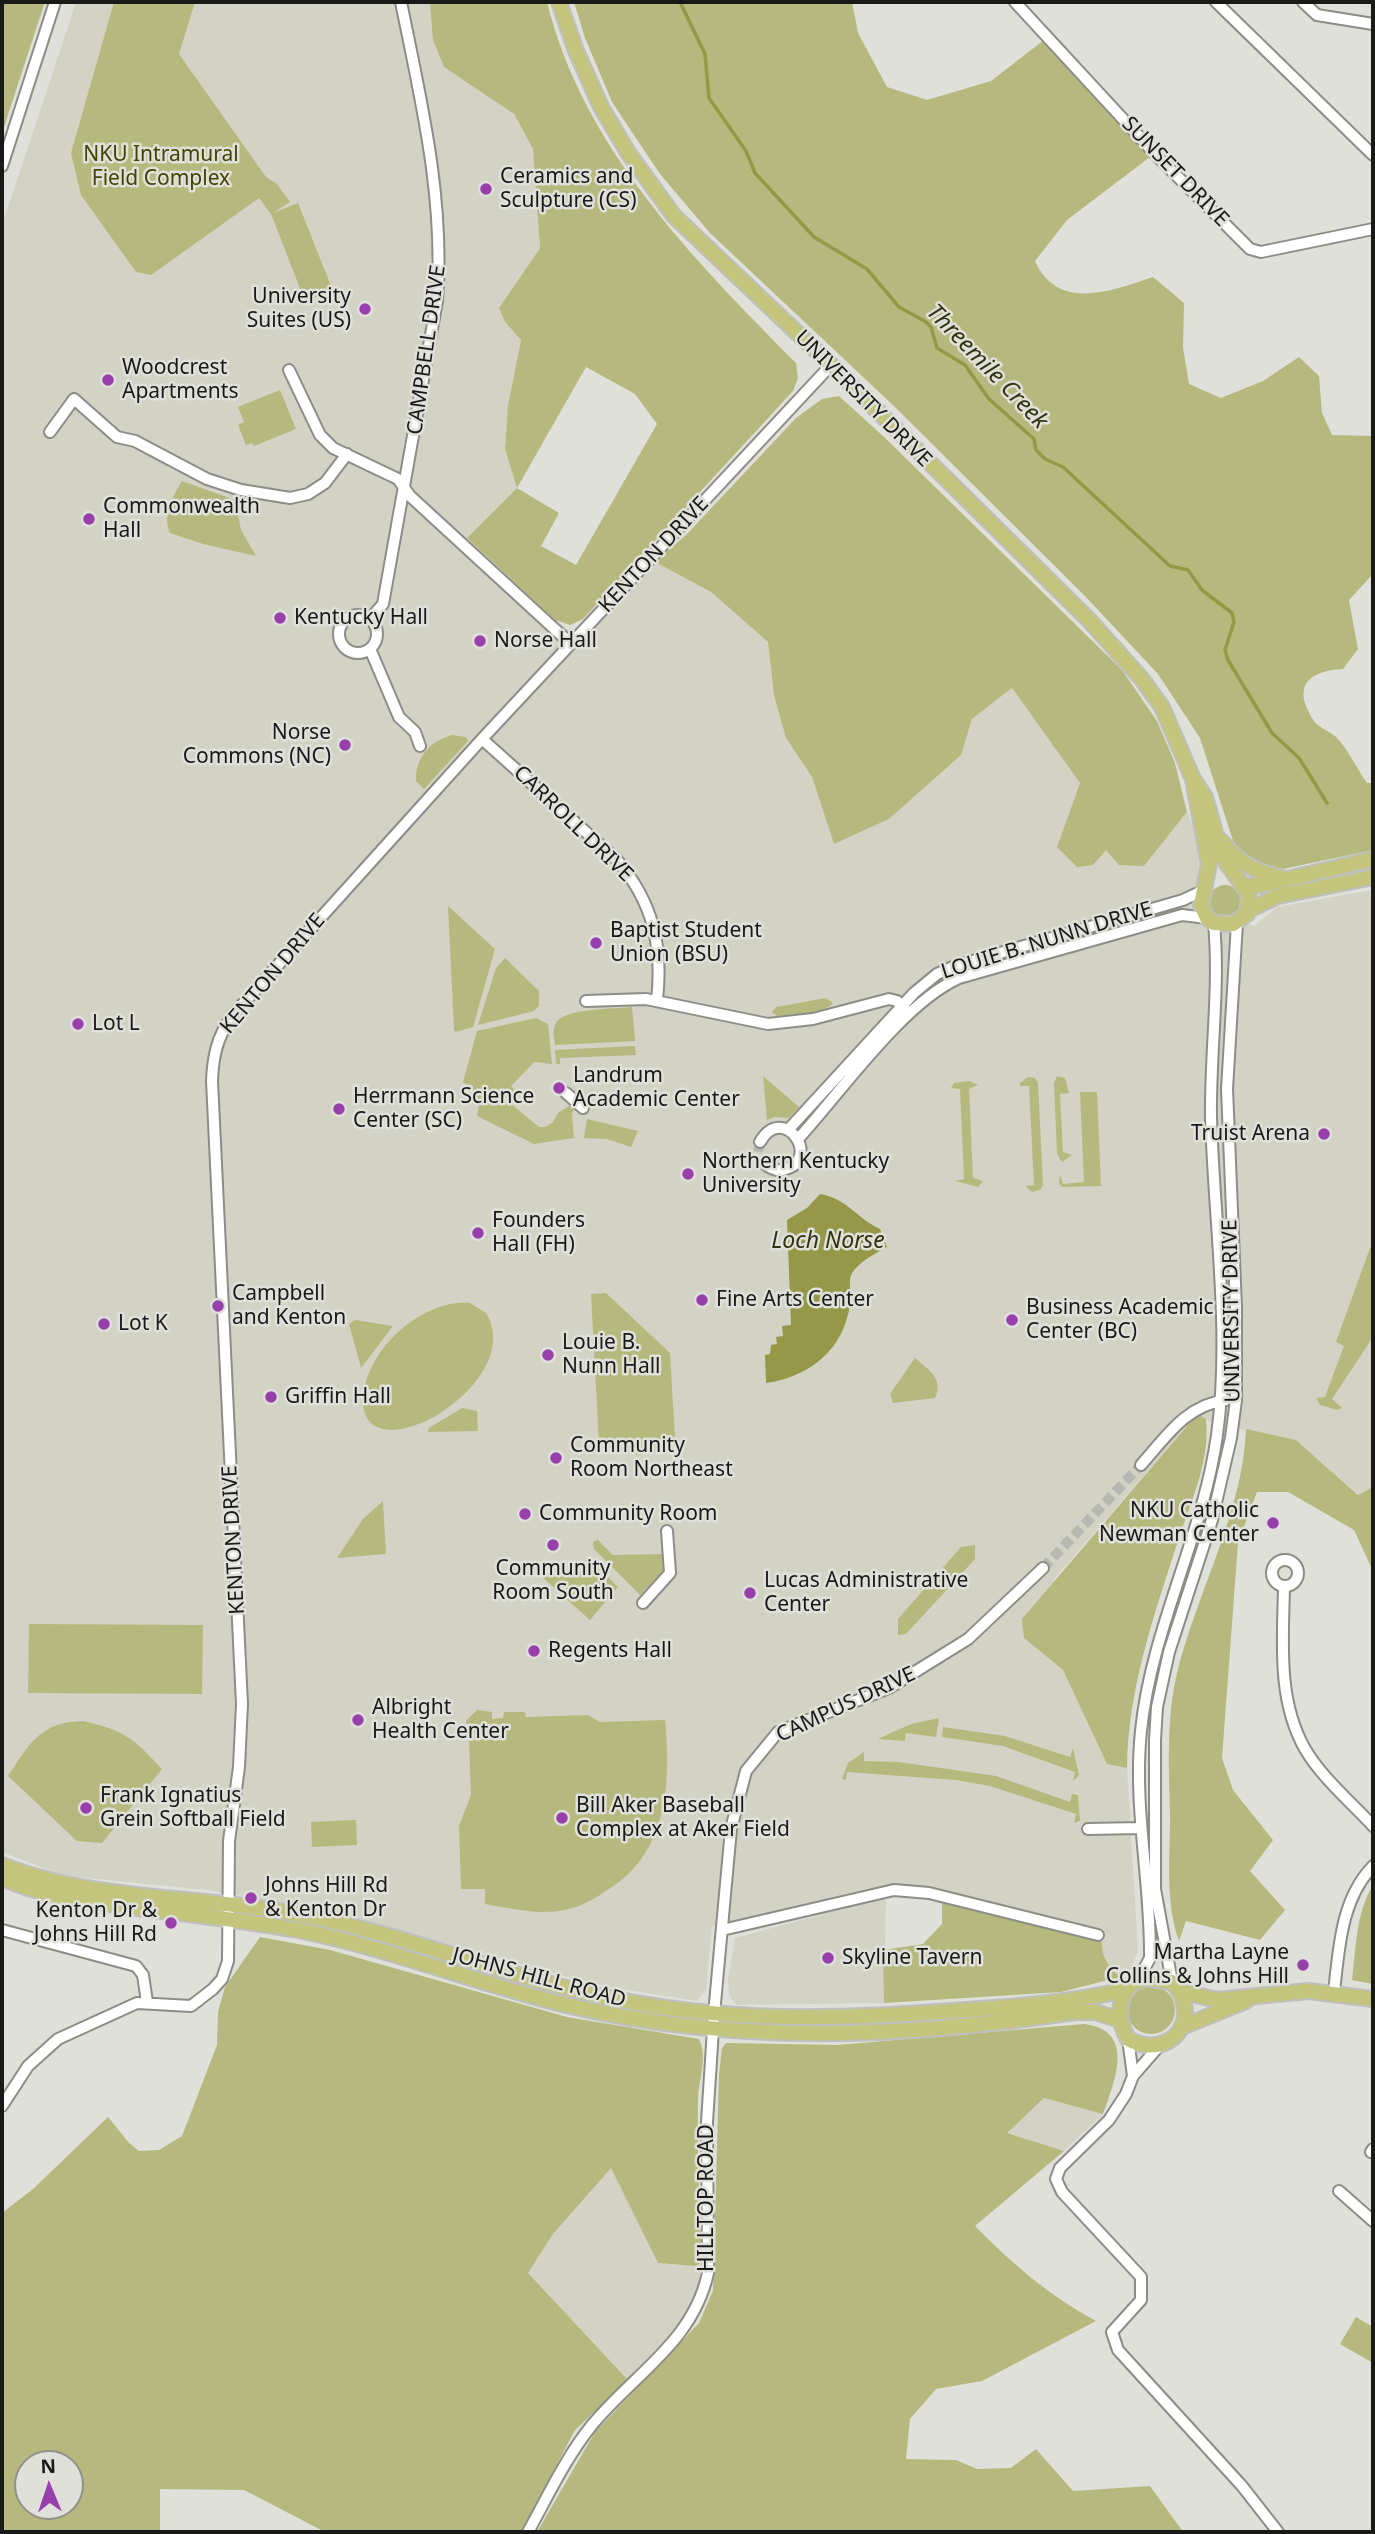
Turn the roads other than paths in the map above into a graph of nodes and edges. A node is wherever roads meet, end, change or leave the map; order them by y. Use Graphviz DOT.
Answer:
graph roads {
  1 [pos="55,2"];
  2 [pos="401,2"];
  3 [pos="559,2"];
  4 [pos="1015,2"];
  5 [pos="1216,2"];
  6 [pos="1303,2"];
  7 [pos="1373,24"];
  8 [pos="1373,155"];
  9 [pos="2,166"];
  10 [pos="1373,229"];
  11 [pos="831,365"];
  12 [pos="289,370"];
  13 [pos="50,432"];
  14 [pos="347,454"];
  15 [pos="405,490"];
  16 [pos="370,619"];
  17 [pos="571,644"];
  18 [pos="370,649"];
  19 [pos="482,739"];
  20 [pos="420,746"];
  21 [pos="1193,779"];
  22 [pos="1216,835"];
  23 [pos="1373,859"];
  24 [pos="1373,877"];
  25 [pos="1286,879"];
  26 [pos="1242,883"];
  27 [pos="1204,888"];
  28 [pos="1249,910"];
  29 [pos="1211,921"];
  30 [pos="1237,923"];
  31 [pos="657,1000"];
  32 [pos="586,1001"];
  33 [pos="906,1010"];
  34 [pos="566,1093"];
  35 [pos="583,1108"];
  36 [pos="788,1130"];
  37 [pos="798,1139"];
  38 [pos="760,1142"];
  39 [pos="765,1164"];
  40 [pos="1236,1399"];
  41 [pos="1221,1401"];
  42 [pos="1142,1465"];
  43 [pos="667,1531"];
  44 [pos="1044,1568"];
  45 [pos="1284,1586"];
  46 [pos="643,1603"];
  47 [pos="1373,1826"];
  48 [pos="1141,1828"];
  49 [pos="1088,1829"];
  50 [pos="2,1865"];
  51 [pos="1373,1866"];
  52 [pos="2,1878"];
  53 [pos="228,1911"];
  54 [pos="2,1930"];
  55 [pos="722,1930"];
  56 [pos="1098,1935"];
  57 [pos="1138,1980"];
  58 [pos="1176,1987"];
  59 [pos="1125,1990"];
  60 [pos="1334,1992"];
  61 [pos="1262,1994"];
  62 [pos="1373,1999"];
  63 [pos="147,2002"];
  64 [pos="715,2014"];
  65 [pos="1120,2020"];
  66 [pos="1182,2027"];
  67 [pos="713,2031"];
  68 [pos="1128,2039"];
  69 [pos="1160,2045"];
  70 [pos="1133,2076"];
  71 [pos="2,2106"];
  72 [pos="1339,2191"];
  73 [pos="1373,2221"];
  74 [pos="528,2532"];
  75 [pos="1278,2532"];
  1 -- 9 [label="street"];
  2 -- 15 [label="street, CAMPBELL DRIVE"];
  3 -- 11 [label="main road, UNIVERSITY DRIVE"];
  4 -- 10 [label="street, SUNSET DRIVE"];
  5 -- 8 [label="street"];
  6 -- 7 [label="street"];
  11 -- 17 [label="street, KENTON DRIVE"];
  11 -- 21 [label="main road, UNIVERSITY DRIVE"];
  12 -- 14 [label="street"];
  13 -- 14 [label="street"];
  14 -- 15 [label="street"];
  15 -- 16 [label="street, CAMPBELL DRIVE"];
  15 -- 17 [label="street"];
  16 -- 18 [label="street, CAMPBELL DRIVE"];
  16 -- 18 [label="street"];
  17 -- 19 [label="street, KENTON DRIVE"];
  18 -- 20 [label="street"];
  19 -- 31 [label="street, CARROLL DRIVE"];
  19 -- 53 [label="street, KENTON DRIVE"];
  21 -- 22 [label="main road, UNIVERSITY DRIVE"];
  21 -- 27 [label="main road, UNIVERSITY DRIVE"];
  22 -- 25 [label="main road"];
  22 -- 26 [label="main road, UNIVERSITY DRIVE"];
  23 -- 25 [label="main road"];
  24 -- 28 [label="main road"];
  25 -- 26 [label="main road"];
  26 -- 27 [label="main road"];
  26 -- 28 [label="main road, UNIVERSITY DRIVE"];
  27 -- 29 [label="main road, UNIVERSITY DRIVE"];
  27 -- 33 [label="street, LOUIE B. NUNN DRIVE"];
  28 -- 30 [label="main road"];
  29 -- 30 [label="main road"];
  29 -- 33 [label="street, LOUIE B. NUNN DRIVE"];
  29 -- 41 [label="street, UNIVERSITY DRIVE"];
  30 -- 40 [label="street, UNIVERSITY DRIVE"];
  31 -- 32 [label="street"];
  31 -- 33 [label="street"];
  33 -- 36 [label="street, LOUIE B. NUNN DRIVE"];
  33 -- 37 [label="street, LOUIE B. NUNN DRIVE"];
  34 -- 35 [label="street"];
  36 -- 37 [label="street"];
  36 -- 38 [label="street"];
  37 -- 39 [label="street"];
  40 -- 41 [label="street"];
  40 -- 58 [label="street, UNIVERSITY DRIVE"];
  41 -- 42 [label="street"];
  41 -- 48 [label="street, UNIVERSITY DRIVE"];
  43 -- 46 [label="street"];
  44 -- 55 [label="street, CAMPUS DRIVE"];
  45 -- 47 [label="street"];
  48 -- 49 [label="street"];
  48 -- 57 [label="street, UNIVERSITY DRIVE"];
  50 -- 53 [label="main road, JOHNS HILL ROAD"];
  51 -- 60 [label="street"];
  52 -- 53 [label="main road, JOHNS HILL ROAD"];
  53 -- 63 [label="street, KENTON DRIVE"];
  53 -- 64 [label="main road, JOHNS HILL ROAD"];
  53 -- 67 [label="main road, JOHNS HILL ROAD"];
  54 -- 63 [label="street"];
  55 -- 56 [label="street"];
  55 -- 64 [label="street, CAMPUS DRIVE"];
  57 -- 58 [label="main road"];
  57 -- 59 [label="main road"];
  58 -- 61 [label="main road"];
  58 -- 66 [label="main road"];
  59 -- 64 [label="main road, JOHNS HILL ROAD"];
  59 -- 65 [label="main road"];
  60 -- 61 [label="main road"];
  60 -- 62 [label="main road"];
  61 -- 66 [label="main road"];
  63 -- 71 [label="street"];
  64 -- 67 [label="street, HILLTOP ROAD"];
  65 -- 67 [label="main road, JOHNS HILL ROAD"];
  65 -- 68 [label="main road"];
  66 -- 69 [label="main road"];
  67 -- 74 [label="street, HILLTOP ROAD"];
  68 -- 69 [label="main road"];
  68 -- 70 [label="street"];
  69 -- 70 [label="street"];
  70 -- 75 [label="street"];
  72 -- 73 [label="street"];
}
